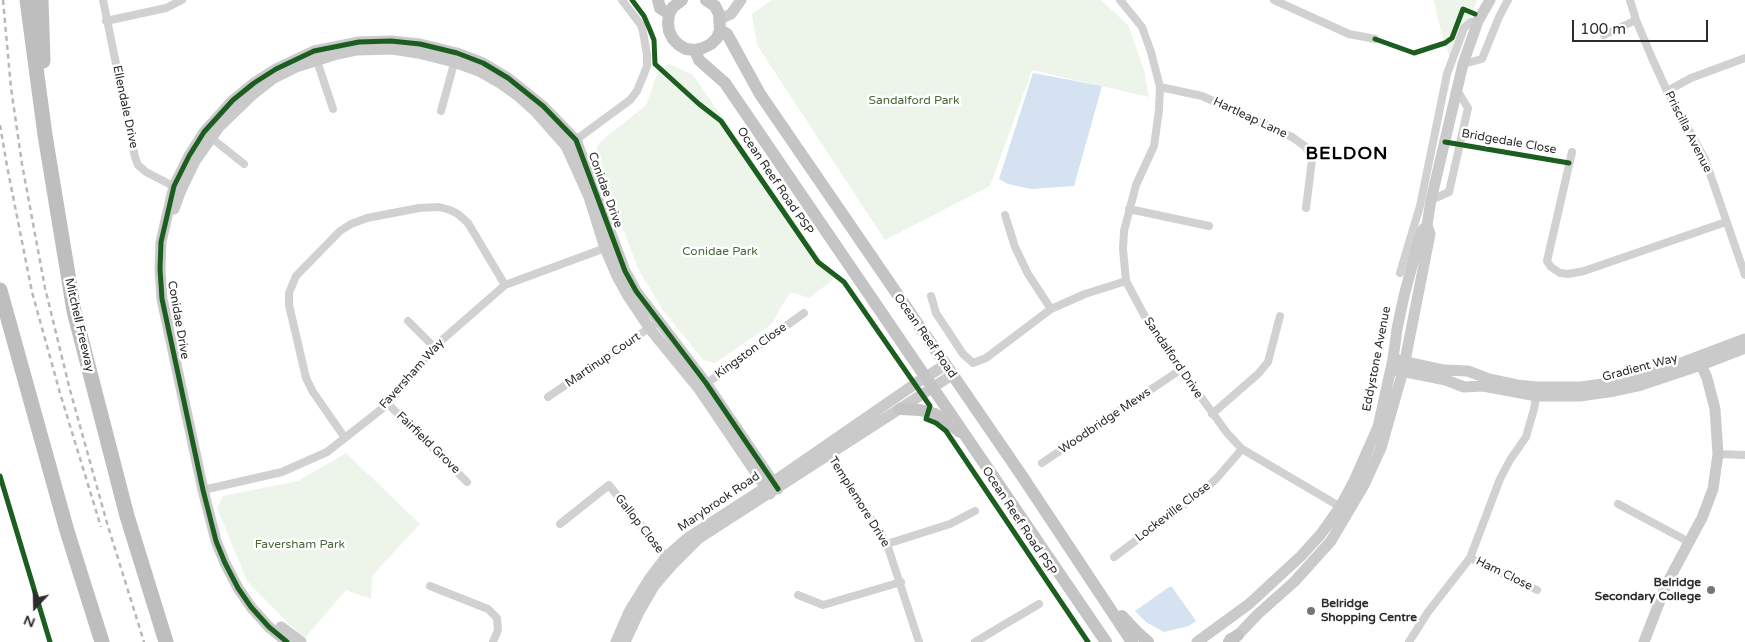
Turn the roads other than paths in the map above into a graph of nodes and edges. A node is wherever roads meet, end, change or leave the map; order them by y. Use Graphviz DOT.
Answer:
graph roads {
  1 [pos="27,0"];
  2 [pos="41,0"];
  3 [pos="103,0"];
  4 [pos="182,0"];
  5 [pos="622,0"];
  6 [pos="658,0"];
  7 [pos="682,0"];
  8 [pos="708,0"];
  9 [pos="741,0"];
  10 [pos="1120,0"];
  11 [pos="1274,0"];
  12 [pos="1490,0"];
  13 [pos="1508,0"];
  14 [pos="1630,0"];
  15 [pos="669,14"];
  16 [pos="1636,20"];
  17 [pos="106,21"];
  18 [pos="1478,21"];
  19 [pos="720,24"];
  20 [pos="1604,35"];
  21 [pos="1375,39"];
  22 [pos="695,50"];
  23 [pos="315,56"];
  24 [pos="456,57"];
  25 [pos="1745,58"];
  26 [pos="1463,64"];
  27 [pos="1160,87"];
  28 [pos="1457,90"];
  29 [pos="1667,91"];
  30 [pos="333,109"];
  31 [pos="441,111"];
  32 [pos="45,135"];
  33 [pos="207,135"];
  34 [pos="571,143"];
  35 [pos="1572,152"];
  36 [pos="244,164"];
  37 [pos="1433,170"];
  38 [pos="177,188"];
  39 [pos="1431,200"];
  40 [pos="1306,208"];
  41 [pos="1129,209"];
  42 [pos="1005,215"];
  43 [pos="1726,222"];
  44 [pos="1209,226"];
  45 [pos="610,246"];
  46 [pos="1400,273"];
  47 [pos="1745,275"];
  48 [pos="1126,281"];
  49 [pos="505,285"];
  50 [pos="0,290"];
  51 [pos="931,296"];
  52 [pos="1051,309"];
  53 [pos="804,313"];
  54 [pos="1280,316"];
  55 [pos="408,321"];
  56 [pos="654,325"];
  57 [pos="1745,339"];
  58 [pos="434,346"];
  59 [pos="1745,348"];
  60 [pos="1700,361"];
  61 [pos="1398,365"];
  62 [pos="949,370"];
  63 [pos="1180,370"];
  64 [pos="930,382"];
  65 [pos="703,386"];
  66 [pos="1537,392"];
  67 [pos="548,397"];
  68 [pos="388,404"];
  69 [pos="900,409"];
  70 [pos="1212,414"];
  71 [pos="966,436"];
  72 [pos="345,438"];
  73 [pos="1242,449"];
  74 [pos="827,452"];
  75 [pos="1718,454"];
  76 [pos="1745,455"];
  77 [pos="1042,463"];
  78 [pos="468,482"];
  79 [pos="771,488"];
  80 [pos="206,490"];
  81 [pos="1618,504"];
  82 [pos="1344,510"];
  83 [pos="976,511"];
  84 [pos="560,524"];
  85 [pos="1689,542"];
  86 [pos="888,544"];
  87 [pos="1114,557"];
  88 [pos="1470,558"];
  89 [pos="669,561"];
  90 [pos="1084,572"];
  91 [pos="901,582"];
  92 [pos="430,586"];
  93 [pos="1537,590"];
  94 [pos="798,595"];
  95 [pos="1039,604"];
  96 [pos="1258,614"];
  97 [pos="1230,620"];
  98 [pos="1231,640"];
  99 [pos="102,642"];
  100 [pos="166,642"];
  101 [pos="287,642"];
  102 [pos="301,642"];
  103 [pos="493,642"];
  104 [pos="616,642"];
  105 [pos="626,642"];
  106 [pos="920,642"];
  107 [pos="975,642"];
  108 [pos="1106,642"];
  109 [pos="1132,642"];
  110 [pos="1148,642"];
  111 [pos="1198,642"];
  112 [pos="1409,642"];
  113 [pos="1644,642"];
  1 -- 32 [label="highway, Mitchell Freeway"];
  2 -- 32 [label="highway"];
  3 -- 17 [label="street, Ellendale Drive"];
  4 -- 17 [label="street"];
  5 -- 34 [label="street"];
  6 -- 15 [label="main road"];
  7 -- 15 [label="main road"];
  8 -- 19 [label="main road, Ocean Reef Road"];
  9 -- 19 [label="street"];
  10 -- 27 [label="street, Sandalford Drive"];
  11 -- 21 [label="street"];
  12 -- 18 [label="street, Eddystone Avenue"];
  13 -- 26 [label="street"];
  14 -- 16 [label="street, Priscilla Avenue"];
  15 -- 22 [label="main road"];
  16 -- 20 [label="street"];
  16 -- 29 [label="street, Priscilla Avenue"];
  17 -- 38 [label="street, Ellendale Drive"];
  18 -- 26 [label="street, Eddystone Avenue"];
  18 -- 37 [label="street, Eddystone Avenue"];
  19 -- 22 [label="main road"];
  19 -- 62 [label="main road, Ocean Reef Road"];
  22 -- 64 [label="main road, Ocean Reef Road"];
  23 -- 24 [label="street, Conidae Drive"];
  23 -- 30 [label="street"];
  23 -- 33 [label="street, Conidae Drive"];
  24 -- 31 [label="street"];
  24 -- 34 [label="street, Conidae Drive"];
  25 -- 29 [label="street"];
  26 -- 28 [label="street, Eddystone Avenue"];
  27 -- 40 [label="street, Hartleap Lane"];
  27 -- 41 [label="street, Sandalford Drive"];
  28 -- 37 [label="street, Eddystone Avenue"];
  28 -- 39 [label="street"];
  29 -- 43 [label="street, Priscilla Avenue"];
  32 -- 100 [label="highway, Mitchell Freeway"];
  33 -- 36 [label="street"];
  33 -- 38 [label="street, Conidae Drive"];
  34 -- 45 [label="street, Conidae Drive"];
  35 -- 43 [label="street, Bridgedale Close"];
  37 -- 39 [label="street, Eddystone Avenue"];
  37 -- 46 [label="street, Eddystone Avenue"];
  38 -- 80 [label="street, Conidae Drive"];
  39 -- 61 [label="street, Eddystone Avenue"];
  41 -- 44 [label="street"];
  41 -- 48 [label="street, Sandalford Drive"];
  42 -- 52 [label="street"];
  43 -- 47 [label="street, Priscilla Avenue"];
  45 -- 49 [label="street, Faversham Way"];
  45 -- 56 [label="street, Conidae Drive"];
  48 -- 52 [label="street"];
  48 -- 63 [label="street, Sandalford Drive"];
  49 -- 58 [label="street, Faversham Way"];
  49 -- 72 [label="street"];
  50 -- 99 [label="highway"];
  51 -- 52 [label="street"];
  53 -- 65 [label="street, Kingston Close"];
  54 -- 70 [label="street"];
  55 -- 58 [label="street"];
  56 -- 65 [label="street, Conidae Drive"];
  56 -- 67 [label="street, Martinup Court"];
  57 -- 60 [label="street, Gradient Way"];
  58 -- 68 [label="street, Faversham Way"];
  59 -- 60 [label="street, Gradient Way"];
  60 -- 66 [label="street, Gradient Way"];
  60 -- 75 [label="street"];
  61 -- 66 [label="street, Gradient Way"];
  61 -- 66 [label="street, Gradient Way"];
  61 -- 82 [label="street, Eddystone Avenue"];
  62 -- 64 [label="street, Marybrook Road"];
  62 -- 90 [label="main road, Ocean Reef Road"];
  63 -- 70 [label="street, Sandalford Drive"];
  63 -- 77 [label="street, Woodbridge Mews"];
  64 -- 69 [label="street, Marybrook Road"];
  64 -- 71 [label="main road, Ocean Reef Road"];
  64 -- 74 [label="street, Marybrook Road"];
  65 -- 79 [label="street, Conidae Drive"];
  66 -- 88 [label="street"];
  68 -- 72 [label="street, Faversham Way"];
  68 -- 78 [label="street, Fairfield Grove"];
  69 -- 71 [label="main road"];
  69 -- 74 [label="street, Marybrook Road"];
  70 -- 73 [label="street, Sandalford Drive"];
  71 -- 108 [label="main road, Ocean Reef Road"];
  72 -- 80 [label="street, Faversham Way"];
  73 -- 82 [label="street, Sandalford Drive"];
  73 -- 87 [label="street, Lockeville Close"];
  74 -- 79 [label="street, Marybrook Road"];
  74 -- 86 [label="street, Templemore Drive"];
  75 -- 76 [label="street"];
  75 -- 85 [label="street"];
  79 -- 89 [label="street, Marybrook Road"];
  80 -- 101 [label="street, Conidae Drive"];
  80 -- 102 [label="street, Conidae Drive"];
  81 -- 85 [label="street"];
  82 -- 96 [label="street, Eddystone Avenue"];
  82 -- 97 [label="street, Eddystone Avenue"];
  83 -- 86 [label="street"];
  84 -- 89 [label="street, Gallop Close"];
  85 -- 113 [label="street"];
  86 -- 91 [label="street, Templemore Drive"];
  88 -- 93 [label="street, Ham Close"];
  88 -- 112 [label="street"];
  89 -- 104 [label="street, Marybrook Road"];
  89 -- 105 [label="street, Marybrook Road"];
  90 -- 109 [label="main road, Ocean Reef Road"];
  90 -- 110 [label="main road"];
  91 -- 94 [label="street"];
  91 -- 106 [label="street, Templemore Drive"];
  92 -- 103 [label="street"];
  95 -- 107 [label="street"];
  96 -- 97 [label="street"];
  96 -- 98 [label="street, Eddystone Avenue"];
  97 -- 111 [label="street, Eddystone Avenue"];
}
